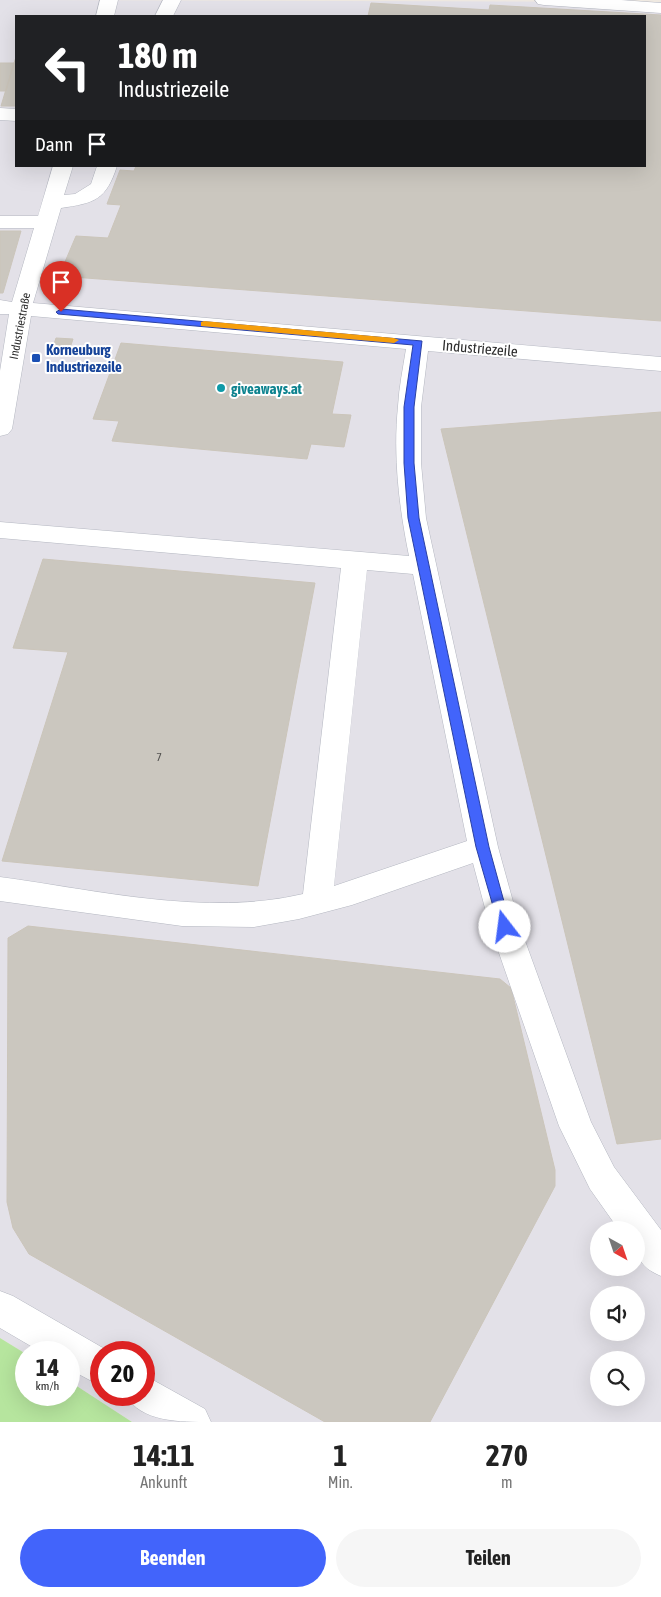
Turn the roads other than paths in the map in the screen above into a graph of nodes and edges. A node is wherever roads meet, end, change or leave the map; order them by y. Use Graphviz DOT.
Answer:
graph roads {
  1 [pos="109,0"];
  2 [pos="172,0"];
  3 [pos="544,0"];
  4 [pos="661,8"];
  5 [pos="104,15"];
  6 [pos="164,15"];
  7 [pos="0,114"];
  8 [pos="15,115"];
  9 [pos="63,167"];
  10 [pos="107,167"];
  11 [pos="50,212"];
  12 [pos="0,222"];
  13 [pos="11,308"];
  14 [pos="418,342"];
  15 [pos="661,364"];
  16 [pos="0,429"];
  17 [pos="0,530"];
  18 [pos="355,560"];
  19 [pos="423,566"];
  20 [pos="482,847"];
  21 [pos="0,890"];
  22 [pos="317,902"];
  23 [pos="661,1258"];
  24 [pos="0,1308"];
  25 [pos="90,1361"];
  26 [pos="155,1400"];
  27 [pos="192,1422"];
  1 -- 5 [label="street"];
  2 -- 6 [label="street"];
  3 -- 4 [label="street"];
  7 -- 8 [label="street"];
  9 -- 11 [label="street, Industriestraße"];
  10 -- 11 [label="street"];
  11 -- 12 [label="street"];
  11 -- 13 [label="street, Industriestraße"];
  13 -- 14 [label="street, Industriezeile"];
  13 -- 16 [label="street, Industriestraße"];
  14 -- 15 [label="street, Industriezeile"];
  14 -- 19 [label="street"];
  17 -- 18 [label="street"];
  18 -- 19 [label="street"];
  18 -- 22 [label="street"];
  19 -- 20 [label="street"];
  20 -- 22 [label="street"];
  20 -- 23 [label="street"];
  21 -- 22 [label="street"];
  24 -- 25 [label="street"];
  26 -- 27 [label="street"];
}
